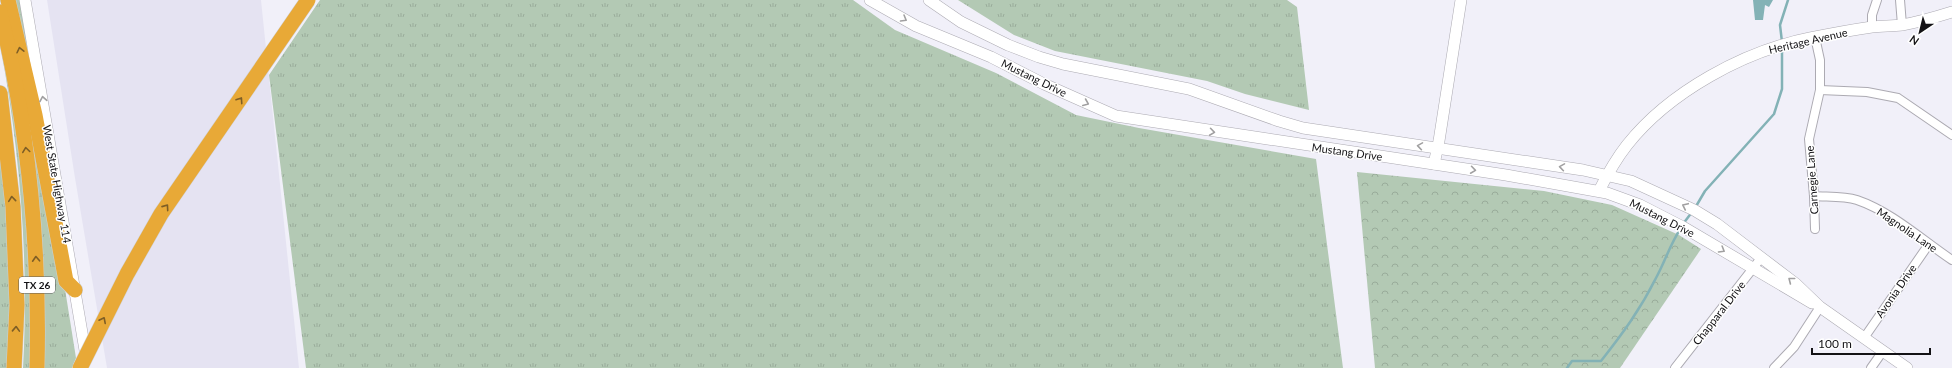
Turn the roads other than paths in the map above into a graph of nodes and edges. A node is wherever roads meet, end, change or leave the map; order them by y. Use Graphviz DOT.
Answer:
graph roads {
  1 [pos="8,0"];
  2 [pos="26,0"];
  3 [pos="308,0"];
  4 [pos="870,0"];
  5 [pos="929,0"];
  6 [pos="1461,0"];
  7 [pos="1877,0"];
  8 [pos="1900,0"];
  9 [pos="0,12"];
  10 [pos="1952,12"];
  11 [pos="1902,25"];
  12 [pos="1872,27"];
  13 [pos="1815,37"];
  14 [pos="1820,90"];
  15 [pos="0,93"];
  16 [pos="1952,135"];
  17 [pos="1438,149"];
  18 [pos="1434,164"];
  19 [pos="1607,175"];
  20 [pos="1599,191"];
  21 [pos="1814,196"];
  22 [pos="1815,229"];
  23 [pos="1929,244"];
  24 [pos="1762,258"];
  25 [pos="1952,260"];
  26 [pos="1754,269"];
  27 [pos="75,290"];
  28 [pos="1820,307"];
  29 [pos="1864,338"];
  30 [pos="1883,352"];
  31 [pos="14,368"];
  32 [pos="37,368"];
  33 [pos="80,368"];
  34 [pos="87,368"];
  35 [pos="1676,368"];
  36 [pos="1774,368"];
  37 [pos="1871,368"];
  38 [pos="1907,368"];
  27 -- 1 [label="highway, one-way"];
  27 -- 2 [label="main road, West State Highway 114, one-way"];
  33 -- 3 [label="highway, one-way, bridge"];
  4 -- 18 [label="main road, Mustang Drive, one-way"];
  17 -- 5 [label="main road, Mustang Drive, one-way"];
  6 -- 17 [label="main road"];
  7 -- 12 [label="street"];
  8 -- 11 [label="street"];
  32 -- 9 [label="highway, TX 26, one-way"];
  10 -- 11 [label="main road, Heritage Avenue"];
  11 -- 12 [label="main road, Heritage Avenue"];
  12 -- 13 [label="main road, Heritage Avenue"];
  13 -- 14 [label="street, Carnegie Lane"];
  13 -- 19 [label="main road, Heritage Avenue"];
  14 -- 16 [label="street"];
  14 -- 21 [label="street, Carnegie Lane"];
  31 -- 15 [label="highway, one-way"];
  17 -- 18 [label="main road"];
  19 -- 17 [label="main road, Mustang Drive, one-way"];
  18 -- 20 [label="main road, Mustang Drive, one-way"];
  19 -- 20 [label="main road, Heritage Avenue"];
  24 -- 19 [label="main road, Mustang Drive, one-way"];
  20 -- 26 [label="main road, Mustang Drive, one-way"];
  21 -- 22 [label="street, Carnegie Lane"];
  21 -- 23 [label="street, Magnolia Lane"];
  23 -- 25 [label="street, Magnolia Lane"];
  23 -- 29 [label="street, Avonia Drive"];
  24 -- 26 [label="street, Chapparal Drive"];
  28 -- 24 [label="main road, Mustang Drive, one-way"];
  26 -- 28 [label="main road, Mustang Drive"];
  26 -- 35 [label="street, Chapparal Drive"];
  27 -- 34 [label="main road, West State Highway 114"];
  28 -- 29 [label="main road, Mustang Drive"];
  28 -- 36 [label="street"];
  29 -- 30 [label="main road, Mustang Drive"];
  30 -- 37 [label="street"];
  30 -- 38 [label="main road, Mustang Drive"];
}
